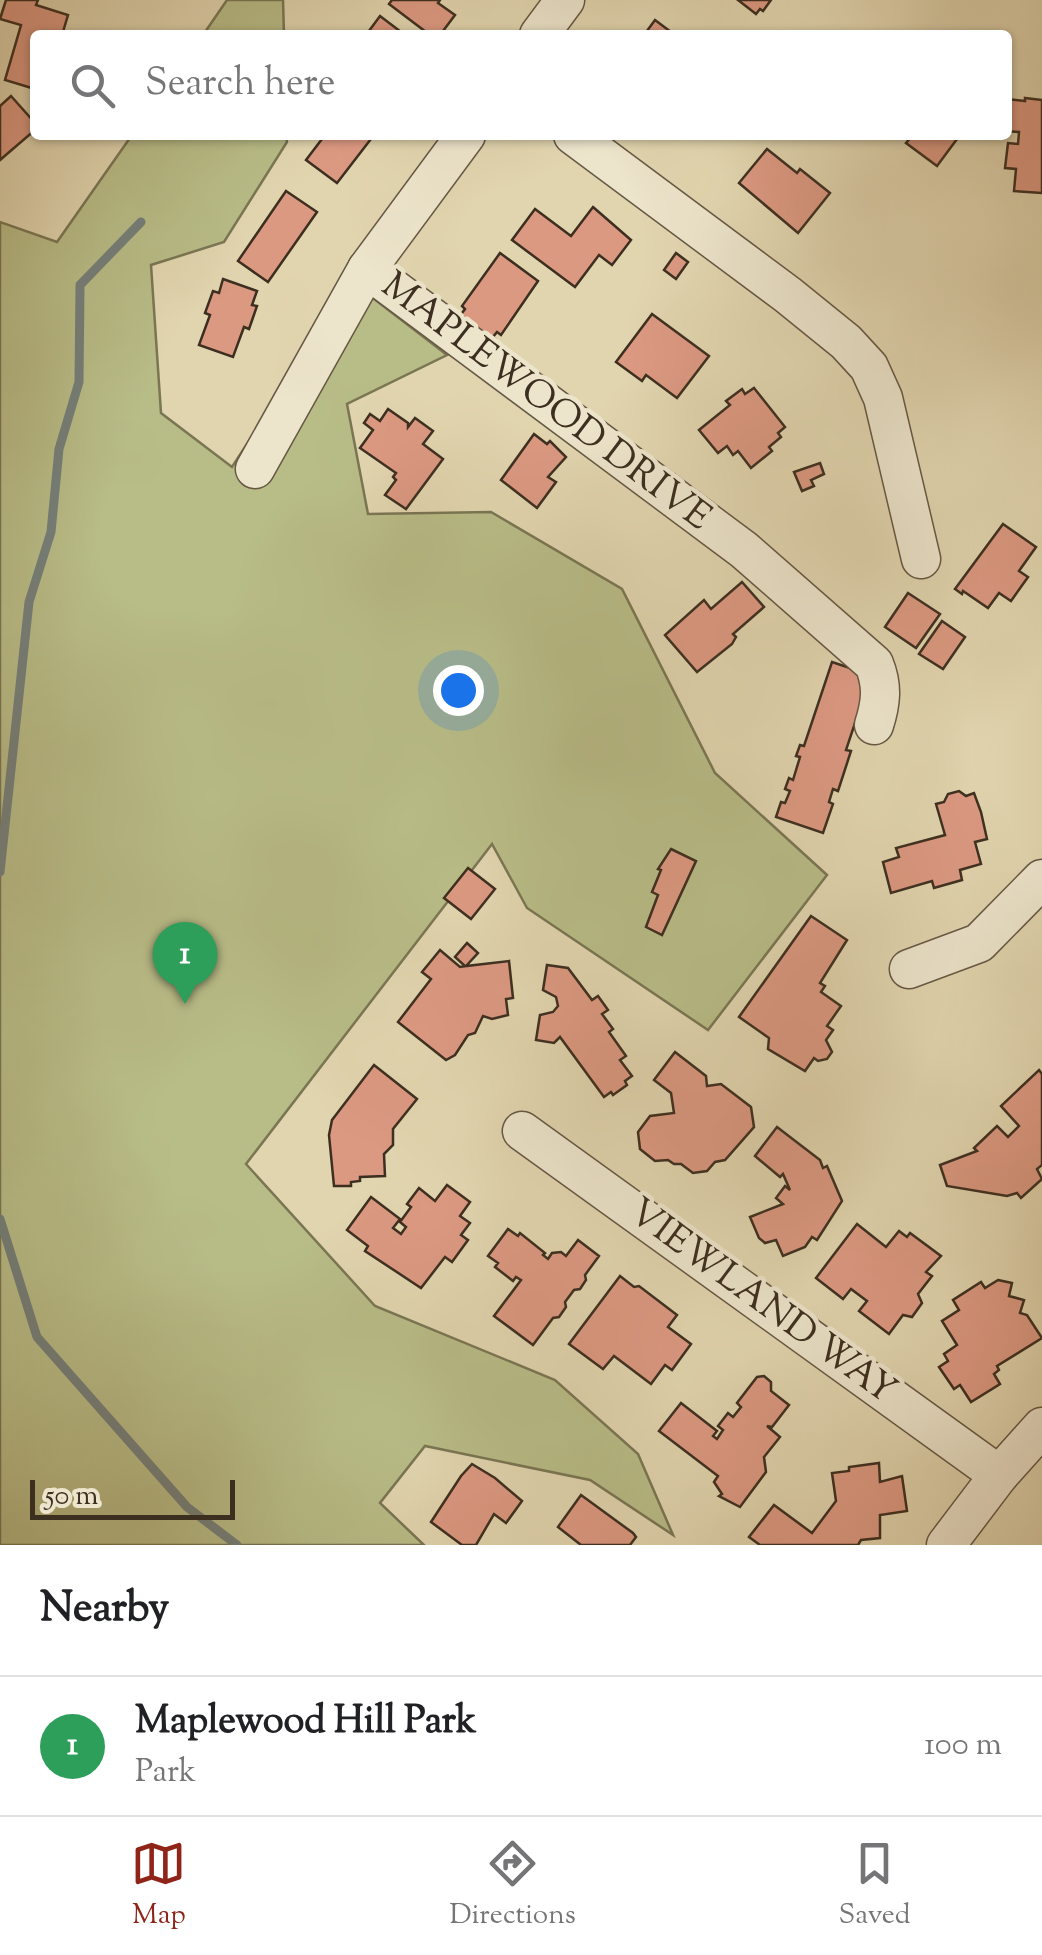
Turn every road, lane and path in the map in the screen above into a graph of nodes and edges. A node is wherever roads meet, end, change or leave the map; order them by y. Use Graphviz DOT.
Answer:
graph roads {
  1 [pos="565,0"];
  2 [pos="543,30"];
  3 [pos="462,140"];
  4 [pos="580,140"];
  5 [pos="368,269"];
  6 [pos="255,469"];
  7 [pos="921,559"];
  8 [pos="874,725"];
  9 [pos="1042,879"];
  10 [pos="909,969"];
  11 [pos="522,1131"];
  12 [pos="1042,1427"];
  13 [pos="999,1475"];
  14 [pos="946,1545"];
  1 -- 2 [label="street"];
  3 -- 5 [label="street, MAPLEWOOD DRIVE"];
  4 -- 7 [label="street"];
  5 -- 6 [label="street, MAPLEWOOD DRIVE"];
  5 -- 8 [label="street, MAPLEWOOD DRIVE"];
  9 -- 10 [label="street"];
  11 -- 13 [label="street, VIEWLAND WAY"];
  12 -- 13 [label="street"];
  13 -- 14 [label="street"];
}
